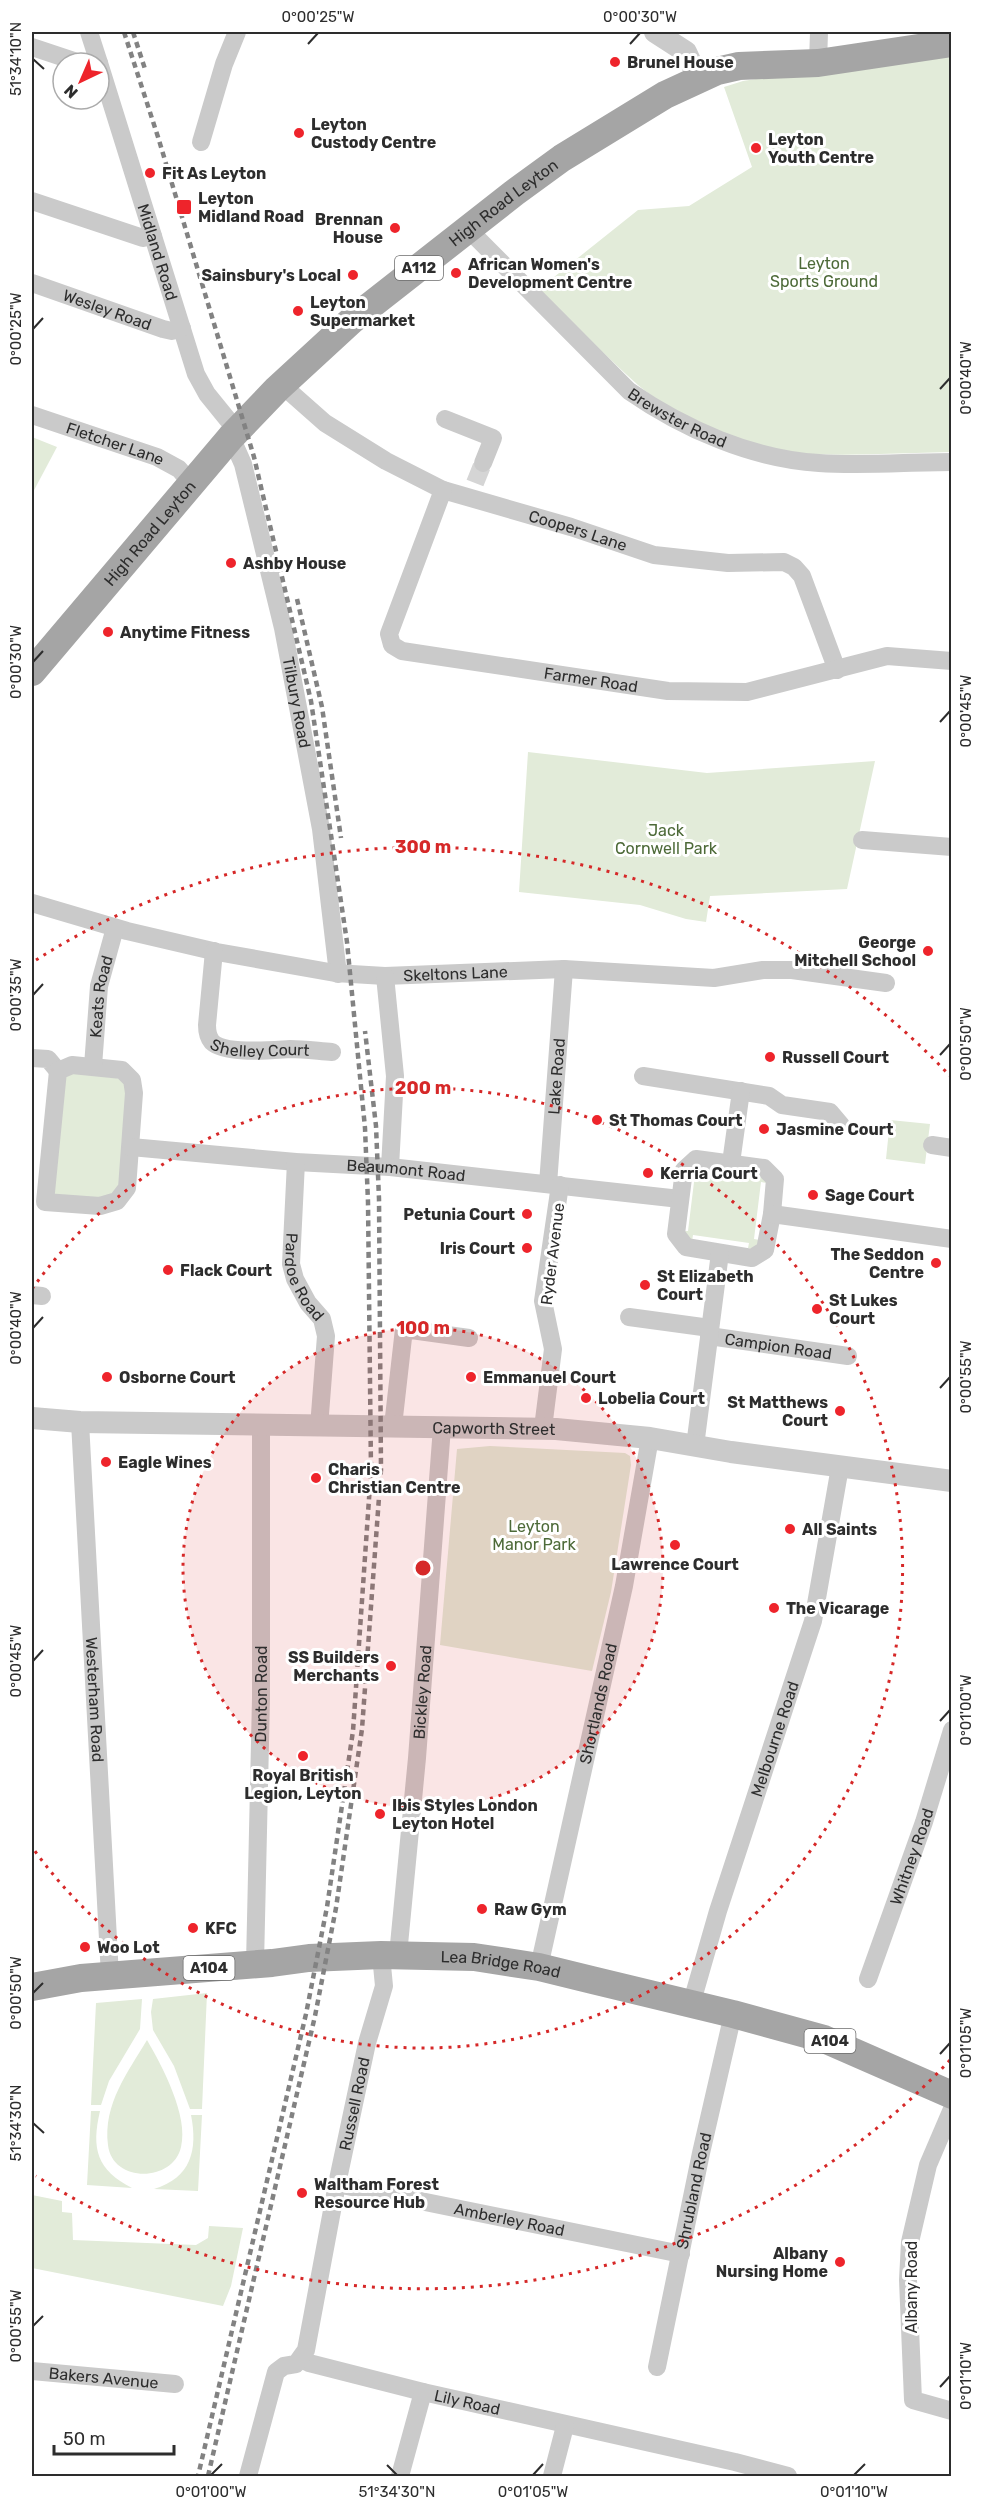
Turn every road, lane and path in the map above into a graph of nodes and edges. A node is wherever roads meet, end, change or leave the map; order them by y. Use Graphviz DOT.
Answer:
graph roads {
  1 [pos="89,32"];
  2 [pos="237,32"];
  3 [pos="656,32"];
  4 [pos="819,32"];
  5 [pos="951,43"];
  6 [pos="32,47"];
  7 [pos="95,51"];
  8 [pos="51,53"];
  9 [pos="818,63"];
  10 [pos="698,78"];
  11 [pos="111,101"];
  12 [pos="201,142"];
  13 [pos="32,201"];
  14 [pos="468,229"];
  15 [pos="153,236"];
  16 [pos="32,283"];
  17 [pos="182,327"];
  18 [pos="282,385"];
  19 [pos="32,415"];
  20 [pos="445,419"];
  21 [pos="234,434"];
  22 [pos="951,462"];
  23 [pos="483,463"];
  24 [pos="191,483"];
  25 [pos="443,490"];
  26 [pos="951,661"];
  27 [pos="837,670"];
  28 [pos="32,672"];
  29 [pos="862,840"];
  30 [pos="951,847"];
  31 [pos="32,903"];
  32 [pos="115,927"];
  33 [pos="214,951"];
  34 [pos="564,969"];
  35 [pos="338,974"];
  36 [pos="385,976"];
  37 [pos="886,983"];
  38 [pos="332,1052"];
  39 [pos="32,1058"];
  40 [pos="93,1066"];
  41 [pos="58,1071"];
  42 [pos="643,1076"];
  43 [pos="741,1091"];
  44 [pos="842,1125"];
  45 [pos="932,1144"];
  46 [pos="131,1147"];
  47 [pos="951,1148"];
  48 [pos="296,1162"];
  49 [pos="731,1163"];
  50 [pos="390,1167"];
  51 [pos="554,1185"];
  52 [pos="680,1199"];
  53 [pos="38,1201"];
  54 [pos="772,1214"];
  55 [pos="951,1239"];
  56 [pos="720,1252"];
  57 [pos="629,1317"];
  58 [pos="709,1332"];
  59 [pos="469,1338"];
  60 [pos="848,1356"];
  61 [pos="32,1418"];
  62 [pos="80,1422"];
  63 [pos="261,1426"];
  64 [pos="319,1426"];
  65 [pos="393,1426"];
  66 [pos="442,1427"];
  67 [pos="543,1428"];
  68 [pos="650,1438"];
  69 [pos="695,1446"];
  70 [pos="840,1467"];
  71 [pos="951,1478"];
  72 [pos="951,1730"];
  73 [pos="389,1955"];
  74 [pos="255,1964"];
  75 [pos="539,1967"];
  76 [pos="110,1976"];
  77 [pos="868,1979"];
  78 [pos="32,1987"];
  79 [pos="691,2005"];
  80 [pos="733,2014"];
  81 [pos="951,2095"];
  82 [pos="951,2109"];
  83 [pos="337,2184"];
  84 [pos="681,2254"];
  85 [pos="301,2359"];
  86 [pos="657,2367"];
  87 [pos="32,2371"];
  88 [pos="175,2384"];
  89 [pos="423,2392"];
  90 [pos="951,2411"];
  91 [pos="565,2426"];
  92 [pos="716,2468"];
  93 [pos="248,2476"];
  94 [pos="400,2476"];
  95 [pos="552,2476"];
  96 [pos="788,2476"];
  1 -- 7 [label="street, Midland Road"];
  2 -- 12 [label="street"];
  3 -- 10 [label="street"];
  4 -- 9 [label="street"];
  5 -- 9 [label="main road, High Road Leyton / A112"];
  6 -- 8 [label="street"];
  9 -- 10 [label="main road, High Road Leyton / A112"];
  10 -- 14 [label="main road, High Road Leyton / A112"];
  11 -- 15 [label="street, Midland Road"];
  13 -- 15 [label="street"];
  14 -- 18 [label="main road, High Road Leyton / A112"];
  14 -- 22 [label="street, Brewster Road"];
  15 -- 17 [label="street, Midland Road"];
  16 -- 17 [label="street, Wesley Road"];
  17 -- 21 [label="street, Midland Road"];
  18 -- 21 [label="main road, High Road Leyton / A112"];
  18 -- 25 [label="street, Coopers Lane"];
  19 -- 24 [label="street, Fletcher Lane"];
  20 -- 23 [label="street"];
  21 -- 24 [label="main road, High Road Leyton / A112"];
  21 -- 35 [label="street, Tilbury Road"];
  24 -- 28 [label="main road, High Road Leyton / A112"];
  25 -- 27 [label="street, Coopers Lane"];
  25 -- 27 [label="street, Farmer Road"];
  26 -- 27 [label="street, Farmer Road"];
  29 -- 30 [label="street"];
  31 -- 32 [label="street, Skeltons Lane"];
  32 -- 33 [label="street, Skeltons Lane"];
  32 -- 40 [label="street, Keats Road"];
  33 -- 35 [label="street, Skeltons Lane"];
  33 -- 38 [label="street, Shelley Court"];
  34 -- 36 [label="street, Skeltons Lane"];
  34 -- 37 [label="street, Skeltons Lane"];
  34 -- 51 [label="street, Lake Road"];
  35 -- 36 [label="street, Skeltons Lane"];
  36 -- 50 [label="street"];
  39 -- 41 [label="street"];
  40 -- 41 [label="street"];
  40 -- 46 [label="street"];
  41 -- 53 [label="street"];
  42 -- 43 [label="street"];
  43 -- 44 [label="street"];
  43 -- 49 [label="street"];
  45 -- 47 [label="street"];
  46 -- 48 [label="street, Beaumont Road"];
  46 -- 53 [label="street"];
  48 -- 50 [label="street, Beaumont Road"];
  48 -- 64 [label="street, Pardoe Road"];
  49 -- 52 [label="street"];
  49 -- 54 [label="street"];
  50 -- 51 [label="street, Beaumont Road"];
  51 -- 52 [label="street, Beaumont Road"];
  51 -- 67 [label="street, Ryder Avenue"];
  52 -- 56 [label="street"];
  54 -- 55 [label="street"];
  54 -- 56 [label="street"];
  56 -- 58 [label="street, Campion Road"];
  57 -- 58 [label="street, Campion Road"];
  58 -- 60 [label="street, Campion Road"];
  58 -- 69 [label="street, Campion Road"];
  59 -- 65 [label="street"];
  61 -- 62 [label="street, Capworth Street"];
  62 -- 63 [label="street, Capworth Street"];
  62 -- 76 [label="street, Westerham Road"];
  63 -- 64 [label="street, Capworth Street"];
  63 -- 74 [label="street, Dunton Road"];
  64 -- 65 [label="street, Capworth Street"];
  65 -- 66 [label="street, Capworth Street"];
  66 -- 67 [label="street, Capworth Street"];
  66 -- 73 [label="street, Bickley Road"];
  67 -- 68 [label="street, Capworth Street"];
  68 -- 69 [label="street, Capworth Street"];
  68 -- 75 [label="street, Shortlands Road"];
  69 -- 70 [label="street, Capworth Street"];
  70 -- 71 [label="street, Capworth Street"];
  70 -- 79 [label="street, Melbourne Road"];
  72 -- 77 [label="street, Whitney Road"];
  73 -- 74 [label="main road, Lea Bridge Road / A104"];
  73 -- 75 [label="main road, Lea Bridge Road / A104"];
  73 -- 83 [label="street, Russell Road"];
  74 -- 76 [label="main road, Lea Bridge Road / A104"];
  75 -- 79 [label="main road, Lea Bridge Road / A104"];
  76 -- 78 [label="main road, Lea Bridge Road / A104"];
  79 -- 80 [label="main road, Lea Bridge Road / A104"];
  80 -- 81 [label="main road, Lea Bridge Road / A104"];
  80 -- 84 [label="street, Shrubland Road"];
  82 -- 90 [label="street, Albany Road"];
  83 -- 84 [label="street, Amberley Road"];
  83 -- 85 [label="street, Russell Road"];
  84 -- 86 [label="street, Shrubland Road"];
  85 -- 89 [label="street, Lily Road"];
  85 -- 93 [label="street"];
  87 -- 88 [label="street, Bakers Avenue"];
  89 -- 91 [label="street, Lily Road"];
  89 -- 94 [label="street"];
  91 -- 92 [label="street, Lily Road"];
  91 -- 95 [label="street"];
  92 -- 96 [label="street, Lily Road"];
}
